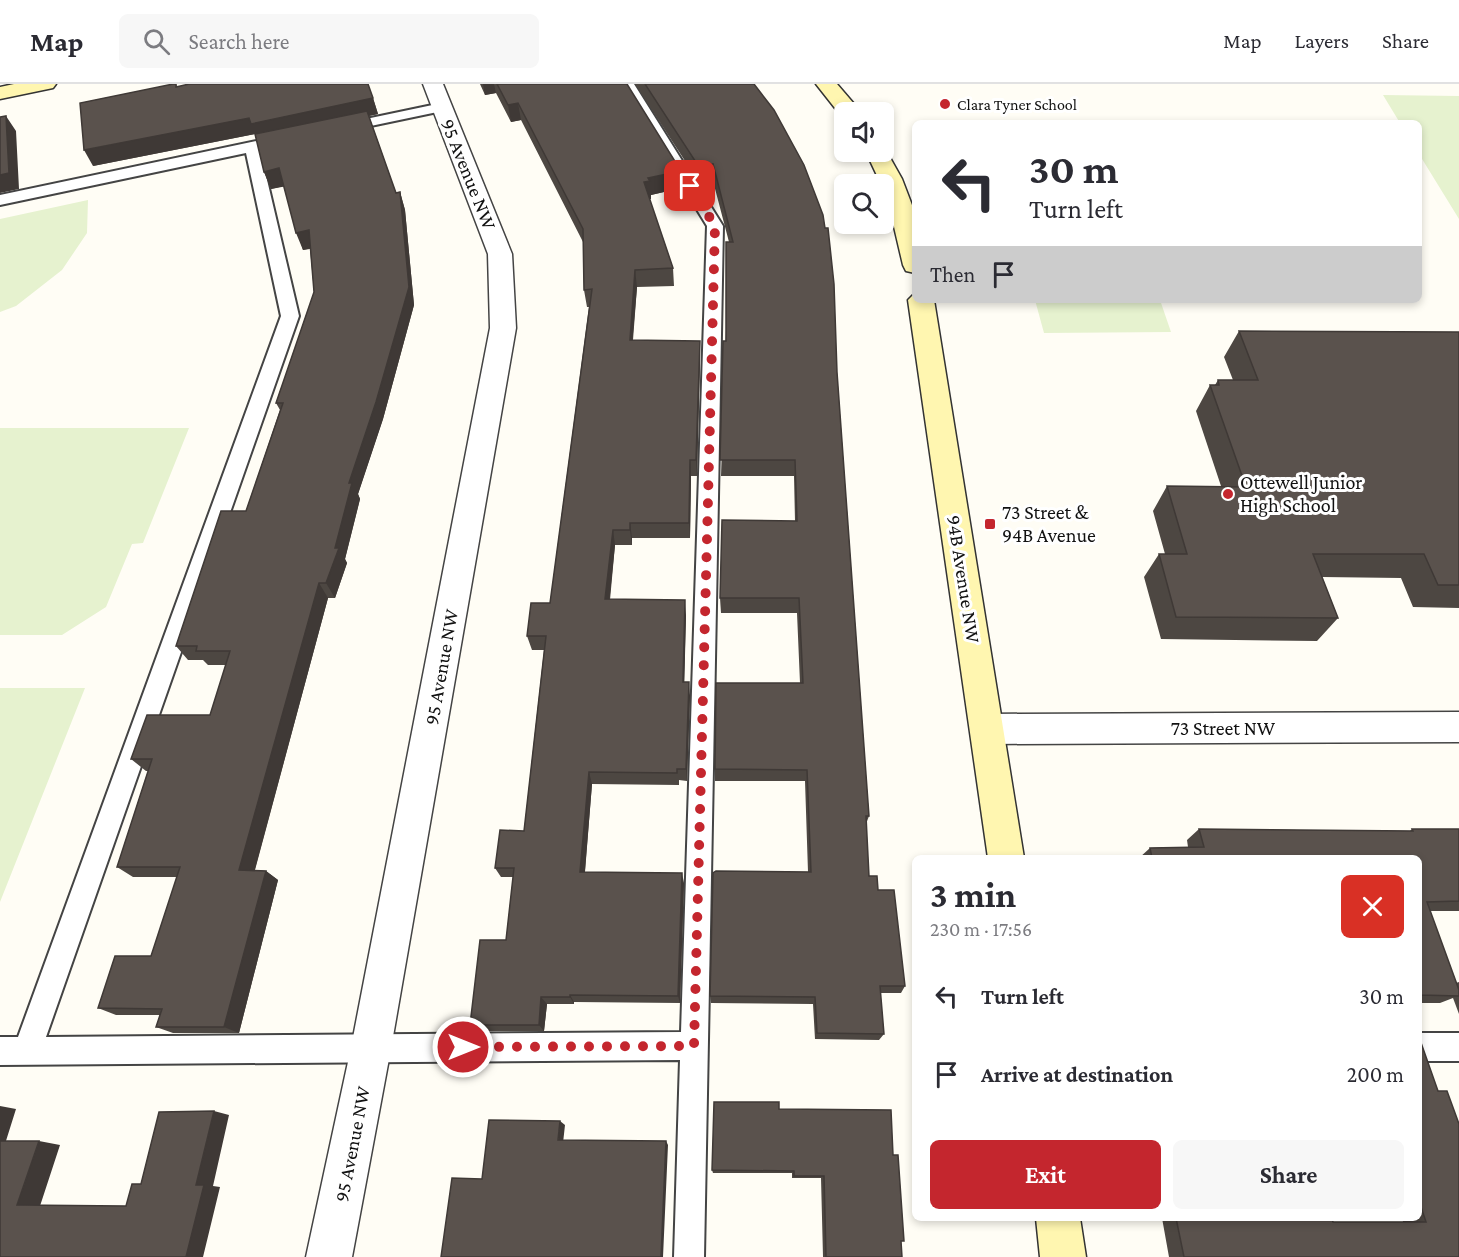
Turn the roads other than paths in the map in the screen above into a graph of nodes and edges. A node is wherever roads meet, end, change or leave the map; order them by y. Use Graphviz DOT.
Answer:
graph roads {
  1 [pos="46,84"];
  2 [pos="627,84"];
  3 [pos="826,84"];
  4 [pos="0,93"];
  5 [pos="438,95"];
  6 [pos="841,102"];
  7 [pos="331,130"];
  8 [pos="286,140"];
  9 [pos="252,147"];
  10 [pos="883,162"];
  11 [pos="0,200"];
  12 [pos="912,251"];
  13 [pos="921,303"];
  14 [pos="1459,727"];
  15 [pos="988,729"];
  16 [pos="1006,855"];
  17 [pos="694,1046"];
  18 [pos="1422,1047"];
  19 [pos="1459,1047"];
  20 [pos="371,1048"];
  21 [pos="13,1051"];
  22 [pos="1058,1221"];
  23 [pos="329,1257"];
  24 [pos="688,1257"];
  25 [pos="1063,1257"];
  1 -- 4 [label="street"];
  2 -- 17 [label="lane"];
  3 -- 6 [label="street"];
  5 -- 7 [label="lane"];
  5 -- 20 [label="street, 95 Avenue NW"];
  8 -- 9 [label="lane"];
  9 -- 11 [label="lane"];
  9 -- 21 [label="lane"];
  10 -- 12 [label="street"];
  13 -- 15 [label="street, 94B Avenue NW"];
  14 -- 15 [label="street, 73 Street NW"];
  15 -- 16 [label="street, 94B Avenue NW"];
  17 -- 20 [label="lane"];
  17 -- 24 [label="lane"];
  18 -- 19 [label="lane"];
  20 -- 21 [label="lane"];
  20 -- 23 [label="street, 95 Avenue NW"];
  22 -- 25 [label="street"];
}
